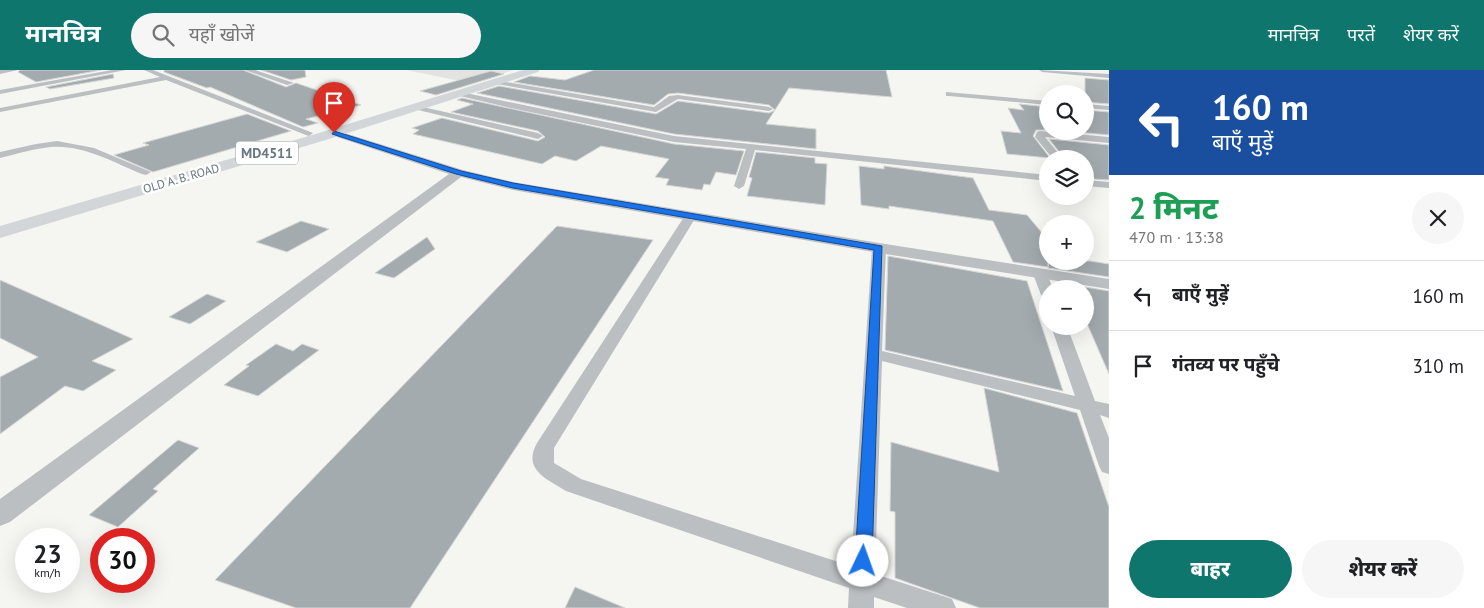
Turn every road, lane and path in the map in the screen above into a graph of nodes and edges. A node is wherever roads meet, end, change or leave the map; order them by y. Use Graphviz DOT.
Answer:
graph roads {
  1 [pos="15,70"];
  2 [pos="106,70"];
  3 [pos="123,70"];
  4 [pos="147,70"];
  5 [pos="248,70"];
  6 [pos="520,70"];
  7 [pos="534,70"];
  8 [pos="1042,70"];
  9 [pos="0,72"];
  10 [pos="1109,76"];
  11 [pos="166,78"];
  12 [pos="290,82"];
  13 [pos="497,82"];
  14 [pos="0,90"];
  15 [pos="459,94"];
  16 [pos="948,94"];
  17 [pos="1039,102"];
  18 [pos="417,107"];
  19 [pos="1094,107"];
  20 [pos="1109,108"];
  21 [pos="2,109"];
  22 [pos="769,109"];
  23 [pos="12,114"];
  24 [pos="309,132"];
  25 [pos="334,133"];
  26 [pos="538,136"];
  27 [pos="1109,140"];
  28 [pos="751,148"];
  29 [pos="1051,150"];
  30 [pos="0,155"];
  31 [pos="146,172"];
  32 [pos="459,173"];
  33 [pos="1039,177"];
  34 [pos="1094,183"];
  35 [pos="1109,185"];
  36 [pos="739,186"];
  37 [pos="690,217"];
  38 [pos="0,222"];
  39 [pos="0,232"];
  40 [pos="879,248"];
  41 [pos="1040,274"];
  42 [pos="1042,280"];
  43 [pos="1109,284"];
  44 [pos="1062,335"];
  45 [pos="874,354"];
  46 [pos="1088,406"];
  47 [pos="1109,411"];
  48 [pos="1109,466"];
  49 [pos="0,514"];
  50 [pos="862,579"];
  51 [pos="862,608"];
  52 [pos="943,608"];
  1 -- 9 [label="street"];
  2 -- 14 [label="street"];
  3 -- 14 [label="street"];
  4 -- 11 [label="street"];
  5 -- 12 [label="street"];
  6 -- 24 [label="main road, OLD A. B. ROAD / MD4511"];
  7 -- 13 [label="main road, OLD A. B. ROAD / MD4511"];
  8 -- 10 [label="street"];
  11 -- 21 [label="street"];
  11 -- 24 [label="street"];
  13 -- 15 [label="main road, OLD A. B. ROAD / MD4511"];
  13 -- 22 [label="street"];
  15 -- 18 [label="main road, OLD A. B. ROAD / MD4511"];
  15 -- 28 [label="street"];
  16 -- 17 [label="street"];
  18 -- 25 [label="main road, OLD A. B. ROAD / MD4511"];
  18 -- 26 [label="street"];
  19 -- 20 [label="street"];
  21 -- 23 [label="street"];
  24 -- 38 [label="main road, OLD A. B. ROAD / MD4511"];
  25 -- 32 [label="street"];
  25 -- 39 [label="main road, OLD A. B. ROAD / MD4511"];
  27 -- 29 [label="street"];
  28 -- 33 [label="street"];
  28 -- 36 [label="street"];
  30 -- 31 [label="street"];
  32 -- 37 [label="street"];
  32 -- 49 [label="street"];
  34 -- 35 [label="street"];
  37 -- 40 [label="street"];
  37 -- 50 [label="street"];
  40 -- 41 [label="street"];
  40 -- 45 [label="street"];
  41 -- 42 [label="street"];
  41 -- 43 [label="street"];
  44 -- 46 [label="street"];
  45 -- 46 [label="street"];
  45 -- 50 [label="street"];
  46 -- 47 [label="street"];
  46 -- 48 [label="street"];
  50 -- 51 [label="street"];
  50 -- 52 [label="street"];
}
